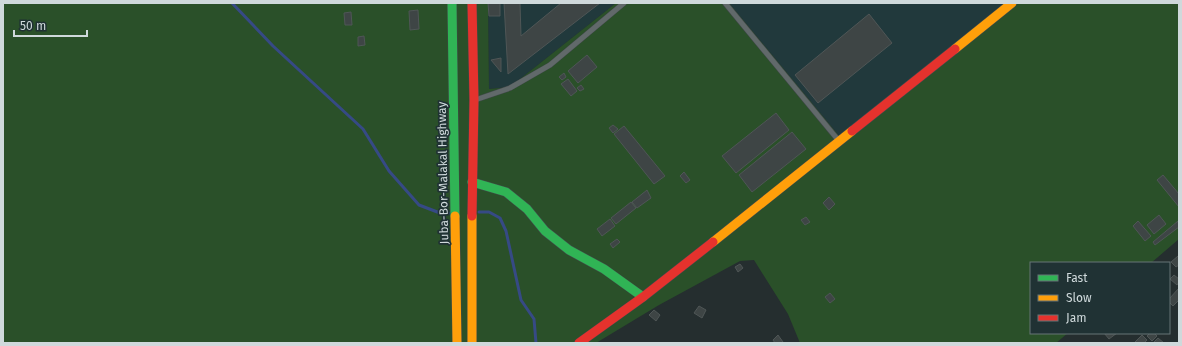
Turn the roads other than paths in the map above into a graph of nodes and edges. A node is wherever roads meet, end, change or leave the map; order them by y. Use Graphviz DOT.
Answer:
graph roads {
  1 [pos="452,3"];
  2 [pos="472,3"];
  3 [pos="624,3"];
  4 [pos="725,3"];
  5 [pos="1012,3"];
  6 [pos="474,100"];
  7 [pos="840,141"];
  8 [pos="472,182"];
  9 [pos="643,297"];
  10 [pos="457,343"];
  11 [pos="472,343"];
  12 [pos="579,343"];
  1 -- 10 [label="main road, Juba-Bor-Malakal Highway"];
  2 -- 6 [label="main road"];
  3 -- 6 [label="lane"];
  4 -- 7 [label="lane"];
  5 -- 7 [label="main road"];
  6 -- 8 [label="main road"];
  7 -- 9 [label="main road"];
  8 -- 9 [label="main road"];
  8 -- 11 [label="main road"];
  9 -- 12 [label="main road"];
}
